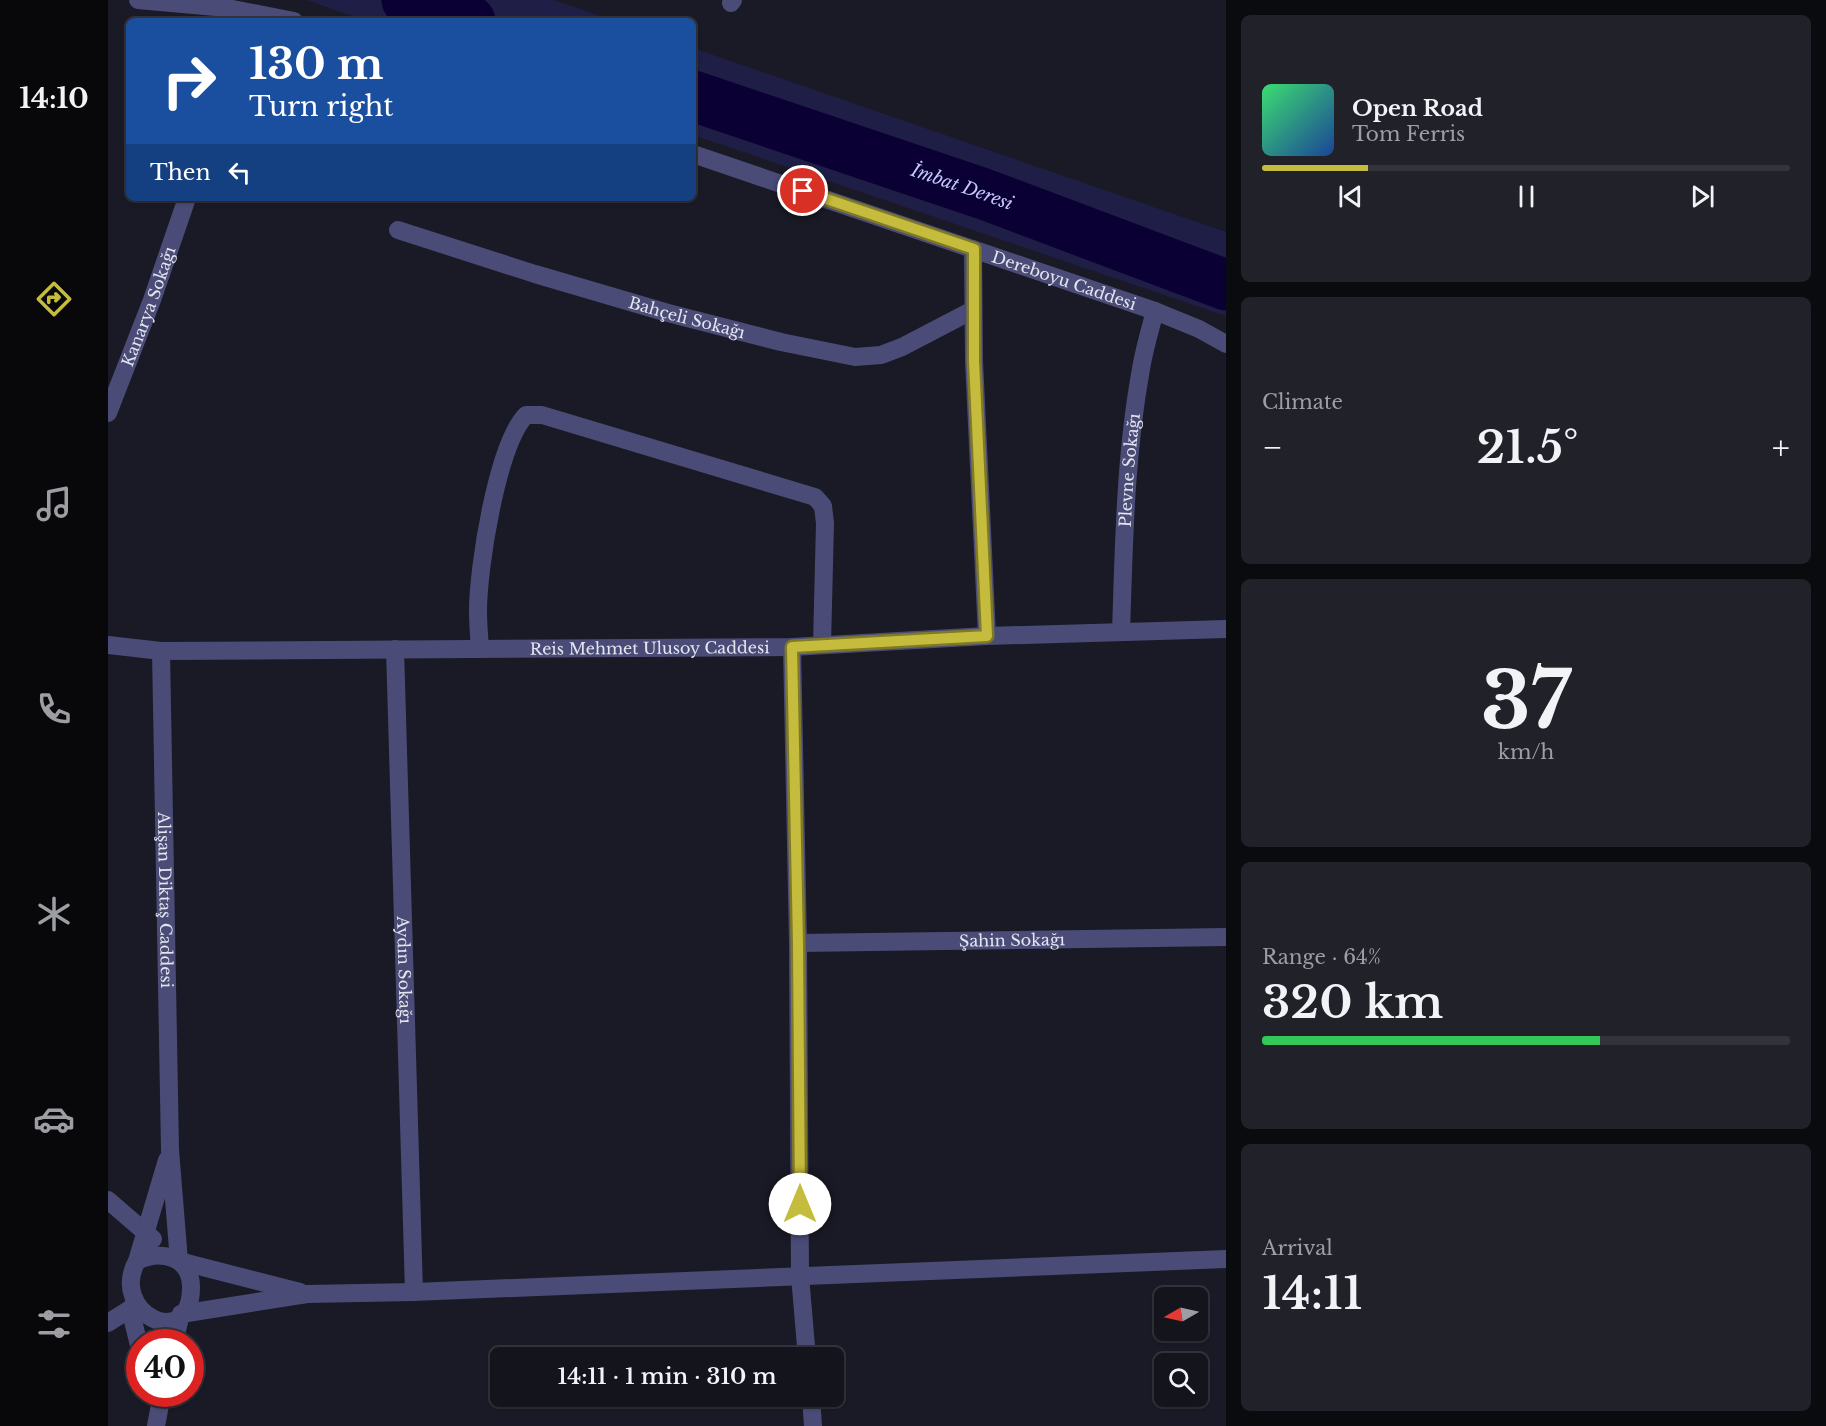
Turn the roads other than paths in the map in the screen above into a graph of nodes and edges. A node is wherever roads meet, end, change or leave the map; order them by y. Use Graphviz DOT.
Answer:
graph roads {
  1 [pos="138,0"];
  2 [pos="226,15"];
  3 [pos="260,18"];
  4 [pos="696,155"];
  5 [pos="185,201"];
  6 [pos="398,230"];
  7 [pos="974,249"];
  8 [pos="973,310"];
  9 [pos="1155,311"];
  10 [pos="1226,344"];
  11 [pos="108,413"];
  12 [pos="1226,629"];
  13 [pos="1121,632"];
  14 [pos="987,636"];
  15 [pos="108,645"];
  16 [pos="822,645"];
  17 [pos="792,647"];
  18 [pos="480,648"];
  19 [pos="395,649"];
  20 [pos="161,651"];
  21 [pos="1226,937"];
  22 [pos="798,943"];
  23 [pos="170,1150"];
  24 [pos="108,1200"];
  25 [pos="146,1232"];
  26 [pos="1226,1259"];
  27 [pos="137,1261"];
  28 [pos="179,1262"];
  29 [pos="800,1276"];
  30 [pos="414,1292"];
  31 [pos="307,1294"];
  32 [pos="116,1297"];
  33 [pos="130,1310"];
  34 [pos="181,1314"];
  35 [pos="108,1323"];
  36 [pos="135,1329"];
  37 [pos="177,1329"];
  38 [pos="806,1347"];
  39 [pos="153,1407"];
  40 [pos="159,1407"];
  41 [pos="812,1407"];
  42 [pos="156,1423"];
  43 [pos="813,1426"];
  1 -- 2 [label="street"];
  2 -- 3 [label="street"];
  4 -- 7 [label="street, Dereboyu Caddesi"];
  5 -- 11 [label="street, Kanarya Sokağı"];
  6 -- 8 [label="street, Bahçeli Sokağı"];
  7 -- 8 [label="street"];
  7 -- 9 [label="street, Dereboyu Caddesi"];
  8 -- 14 [label="street"];
  9 -- 10 [label="street, Dereboyu Caddesi"];
  9 -- 13 [label="street, Plevne Sokağı"];
  12 -- 13 [label="street, Reis Mehmet Ulusoy Caddesi"];
  13 -- 14 [label="street, Reis Mehmet Ulusoy Caddesi"];
  14 -- 16 [label="street, Reis Mehmet Ulusoy Caddesi"];
  15 -- 20 [label="street, Reis Mehmet Ulusoy Caddesi"];
  16 -- 17 [label="street, Reis Mehmet Ulusoy Caddesi"];
  16 -- 18 [label="street"];
  17 -- 18 [label="street, Reis Mehmet Ulusoy Caddesi"];
  17 -- 22 [label="street"];
  18 -- 19 [label="street, Reis Mehmet Ulusoy Caddesi"];
  19 -- 20 [label="street, Reis Mehmet Ulusoy Caddesi"];
  19 -- 30 [label="street, Aydın Sokağı"];
  20 -- 23 [label="street, Alişan Diktaş Caddesi"];
  21 -- 22 [label="street, Şahin Sokağı"];
  22 -- 29 [label="street"];
  23 -- 25 [label="street, Alişan Diktaş Caddesi"];
  23 -- 28 [label="street, Alişan Diktaş Caddesi"];
  24 -- 25 [label="street"];
  25 -- 27 [label="street, Alişan Diktaş Caddesi"];
  25 -- 28 [label="street"];
  26 -- 29 [label="street"];
  27 -- 28 [label="street"];
  27 -- 33 [label="street"];
  28 -- 31 [label="street"];
  28 -- 34 [label="street"];
  29 -- 30 [label="street"];
  29 -- 38 [label="street"];
  30 -- 31 [label="street"];
  31 -- 34 [label="street"];
  32 -- 33 [label="street"];
  33 -- 34 [label="street"];
  33 -- 35 [label="street"];
  33 -- 36 [label="street"];
  34 -- 37 [label="street"];
  39 -- 42 [label="street"];
  40 -- 42 [label="street"];
  41 -- 43 [label="street"];
}
